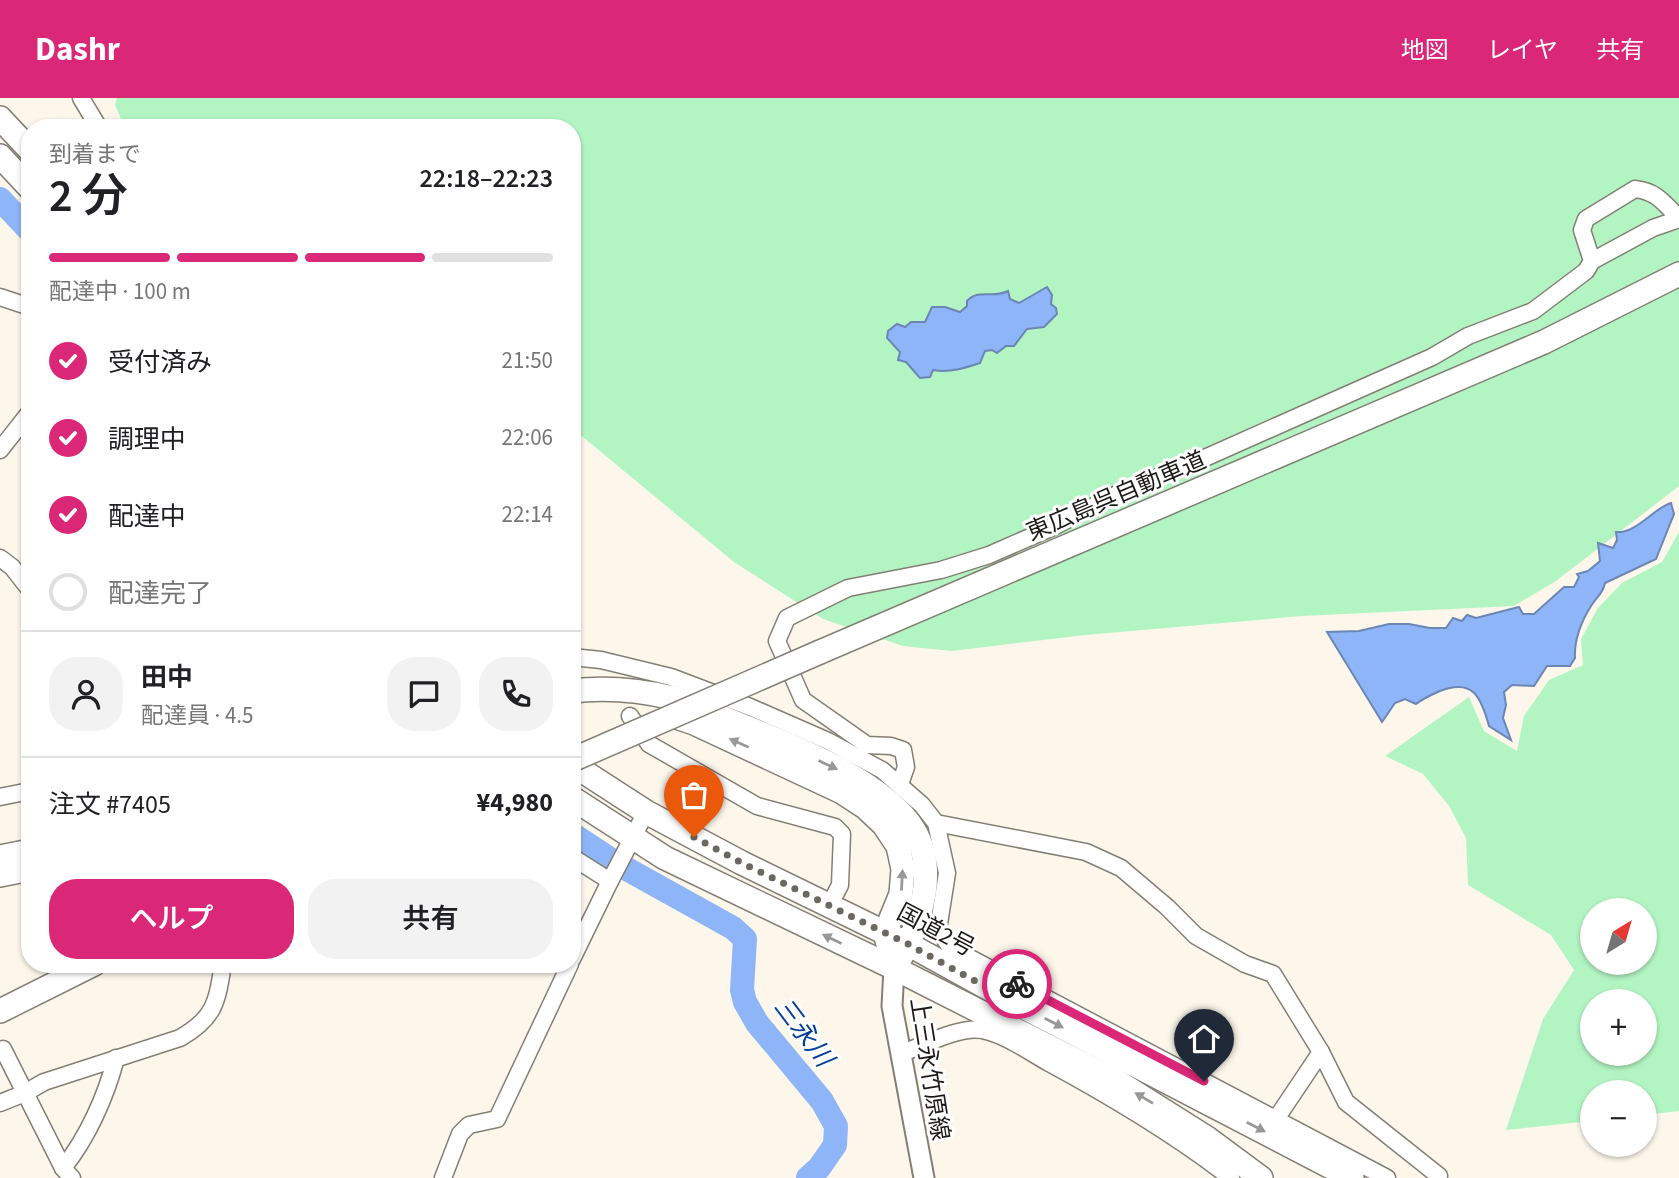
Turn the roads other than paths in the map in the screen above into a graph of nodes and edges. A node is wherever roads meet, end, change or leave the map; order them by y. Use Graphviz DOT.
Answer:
graph roads {
  1 [pos="81,98"];
  2 [pos="0,118"];
  3 [pos="94,119"];
  4 [pos="21,140"];
  5 [pos="0,156"];
  6 [pos="21,178"];
  7 [pos="1676,216"];
  8 [pos="1591,261"];
  9 [pos="1679,274"];
  10 [pos="0,297"];
  11 [pos="21,304"];
  12 [pos="21,423"];
  13 [pos="0,450"];
  14 [pos="0,558"];
  15 [pos="21,578"];
  16 [pos="581,658"];
  17 [pos="610,662"];
  18 [pos="616,681"];
  19 [pos="581,690"];
  20 [pos="581,703"];
  21 [pos="631,716"];
  22 [pos="581,758"];
  23 [pos="581,768"];
  24 [pos="900,784"];
  25 [pos="21,793"];
  26 [pos="0,797"];
  27 [pos="581,804"];
  28 [pos="646,811"];
  29 [pos="936,823"];
  30 [pos="633,837"];
  31 [pos="21,852"];
  32 [pos="0,856"];
  33 [pos="581,863"];
  34 [pos="21,872"];
  35 [pos="0,875"];
  36 [pos="610,881"];
  37 [pos="830,906"];
  38 [pos="885,933"];
  39 [pos="581,941"];
  40 [pos="908,944"];
  41 [pos="894,968"];
  42 [pos="64,973"];
  43 [pos="76,973"];
  44 [pos="222,973"];
  45 [pos="566,973"];
  46 [pos="1008,989"];
  47 [pos="0,1000"];
  48 [pos="0,1011"];
  49 [pos="3,1049"];
  50 [pos="1321,1052"];
  51 [pos="900,1054"];
  52 [pos="116,1058"];
  53 [pos="25,1093"];
  54 [pos="0,1103"];
  55 [pos="1276,1119"];
  56 [pos="68,1173"];
  57 [pos="443,1178"];
  58 [pos="924,1178"];
  59 [pos="1231,1178"];
  60 [pos="1261,1178"];
  61 [pos="1352,1178"];
  62 [pos="1387,1178"];
  63 [pos="1438,1178"];
  1 -- 3 [label="street"];
  2 -- 4 [label="highway"];
  5 -- 6 [label="highway"];
  7 -- 8 [label="street"];
  7 -- 8 [label="street"];
  8 -- 24 [label="street"];
  9 -- 22 [label="highway, 東広島呉自動車道, bridge"];
  10 -- 11 [label="street"];
  12 -- 13 [label="street"];
  14 -- 15 [label="street"];
  16 -- 17 [label="street"];
  17 -- 18 [label="street"];
  17 -- 24 [label="street"];
  19 -- 40 [label="highway, one-way"];
  38 -- 20 [label="highway, one-way"];
  21 -- 37 [label="street"];
  23 -- 28 [label="highway, 国道2号"];
  24 -- 29 [label="street"];
  25 -- 26 [label="street"];
  27 -- 30 [label="highway"];
  28 -- 30 [label="street"];
  28 -- 37 [label="highway, 国道2号"];
  29 -- 46 [label="street"];
  29 -- 50 [label="street"];
  30 -- 36 [label="street"];
  41 -- 30 [label="highway, one-way"];
  31 -- 32 [label="highway"];
  33 -- 36 [label="street"];
  34 -- 35 [label="highway"];
  36 -- 39 [label="street"];
  37 -- 38 [label="highway, 国道2号"];
  38 -- 40 [label="highway, 国道2号"];
  38 -- 41 [label="highway"];
  40 -- 41 [label="highway"];
  40 -- 46 [label="highway, 国道2号"];
  41 -- 51 [label="main road, 上三永竹原線"];
  60 -- 41 [label="highway, one-way"];
  42 -- 47 [label="highway"];
  43 -- 48 [label="highway"];
  44 -- 52 [label="street"];
  45 -- 57 [label="street"];
  46 -- 55 [label="street"];
  46 -- 61 [label="highway, 国道2号, one-way"];
  49 -- 53 [label="street"];
  50 -- 55 [label="street"];
  50 -- 63 [label="street"];
  51 -- 58 [label="main road, 上三永竹原線"];
  51 -- 59 [label="street"];
  52 -- 53 [label="street"];
  52 -- 56 [label="street"];
  53 -- 54 [label="street"];
  53 -- 56 [label="street"];
  55 -- 62 [label="street"];
}
